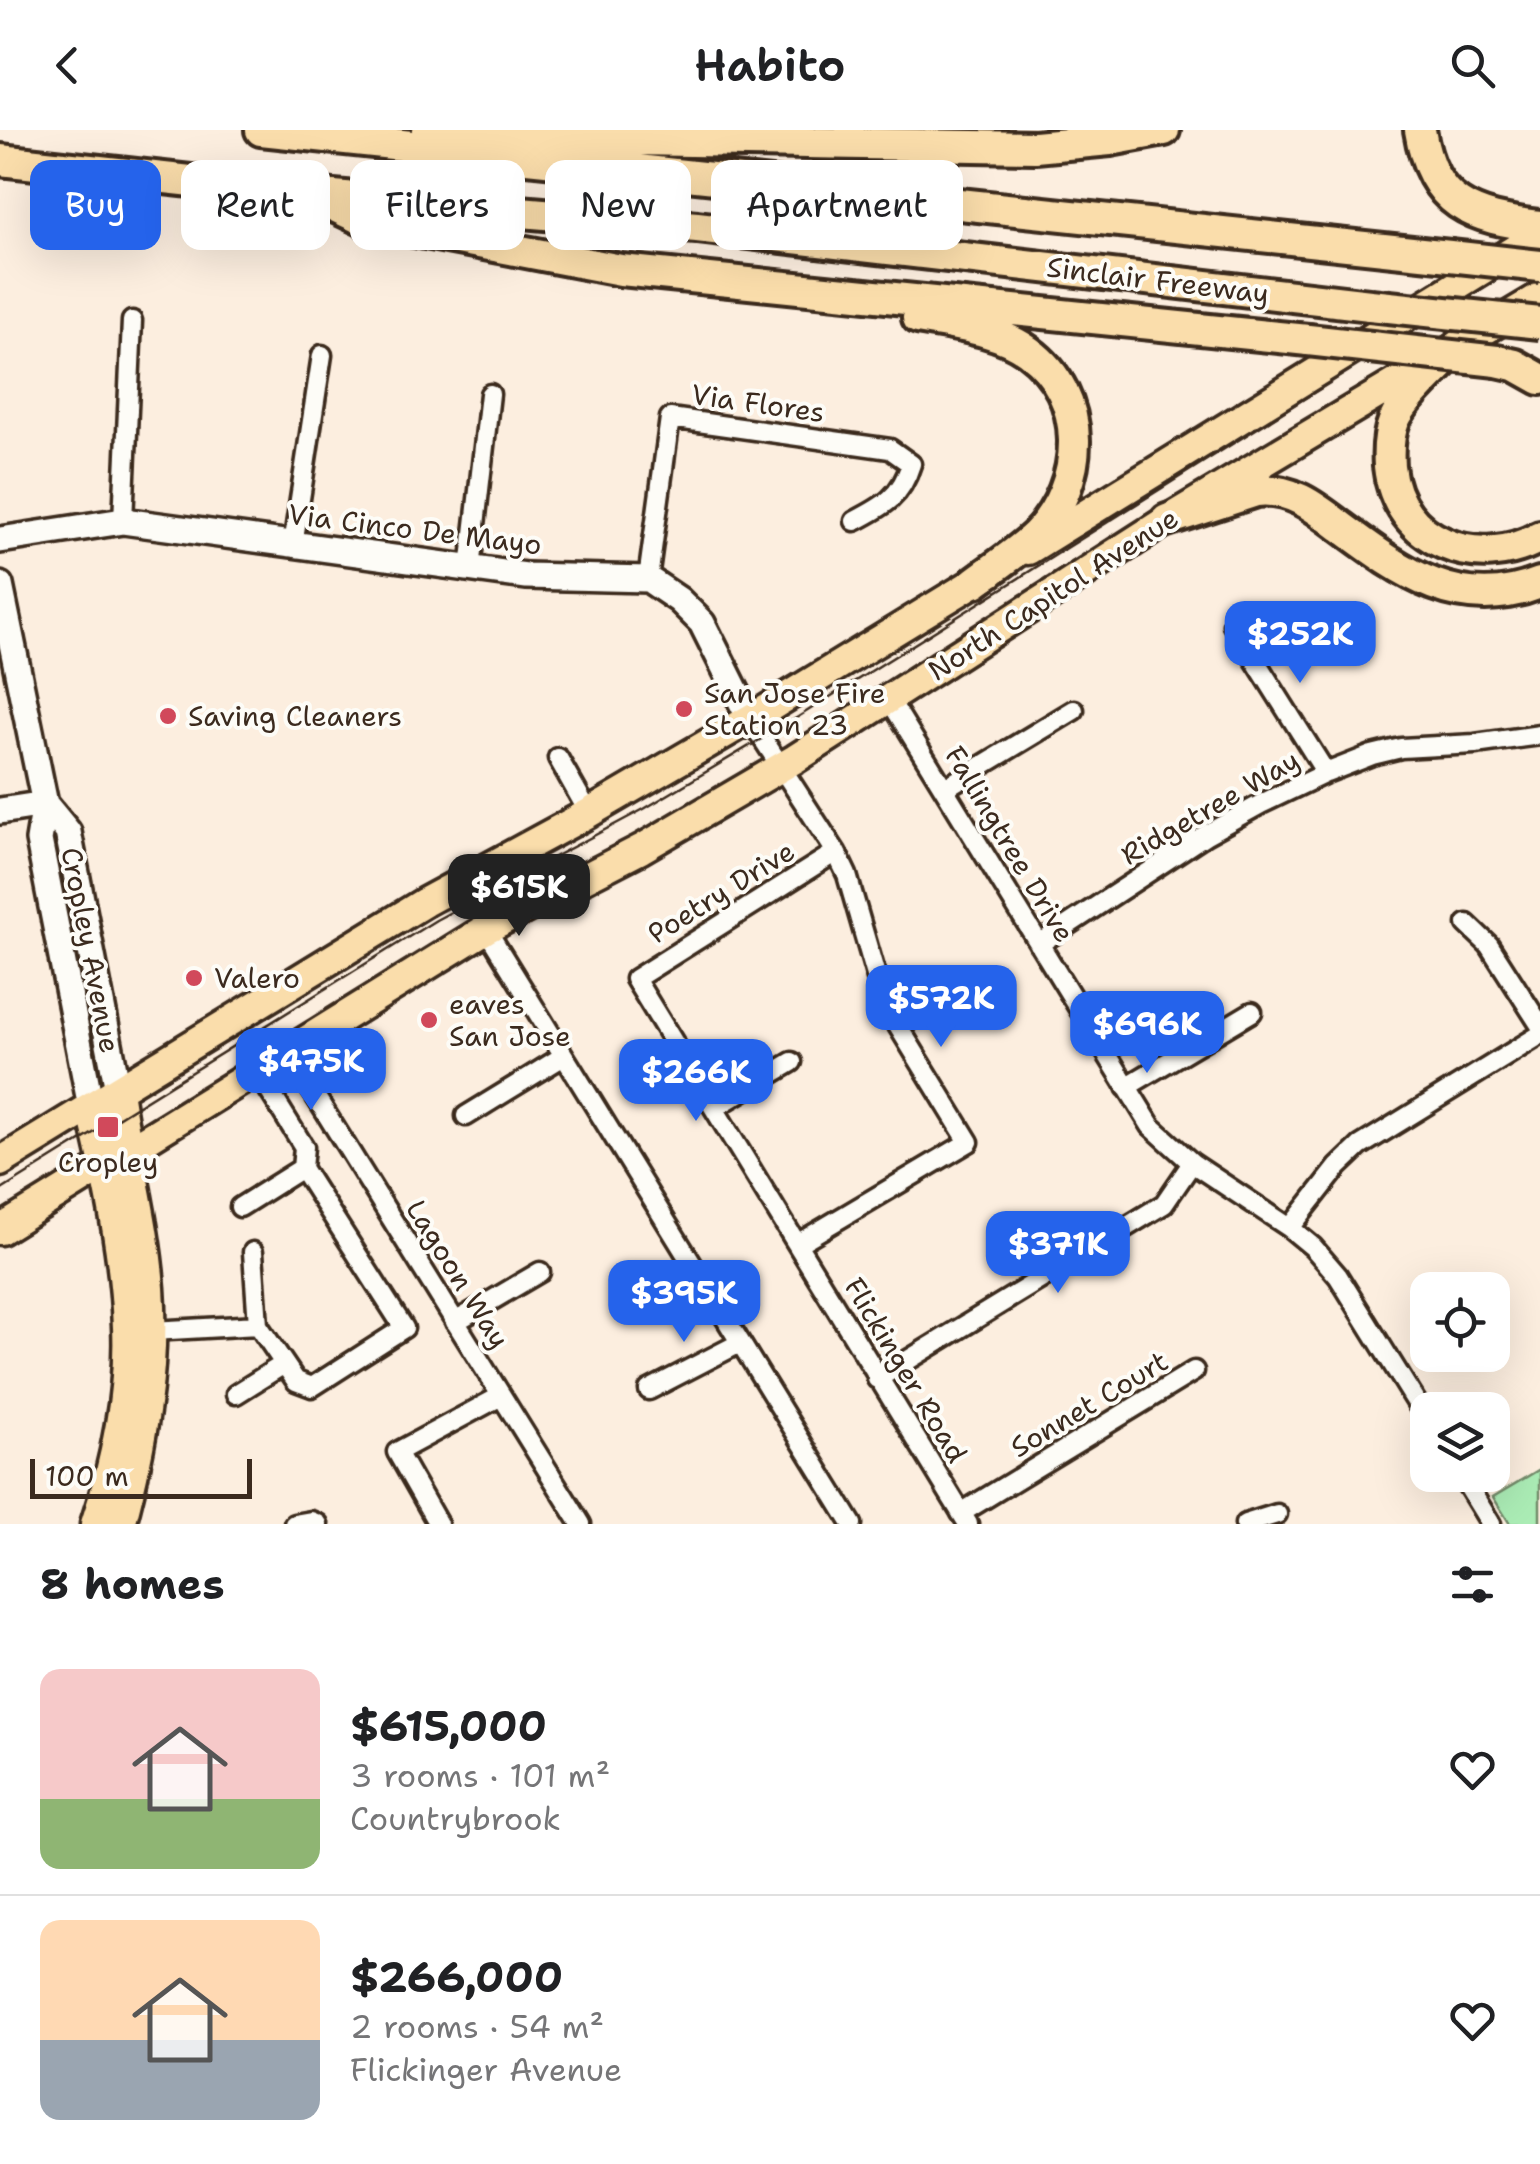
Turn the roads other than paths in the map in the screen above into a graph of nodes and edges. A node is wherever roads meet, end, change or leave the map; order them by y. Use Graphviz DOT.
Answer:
graph roads {
  1 [pos="261,130"];
  2 [pos="410,130"];
  3 [pos="1164,130"];
  4 [pos="1420,130"];
  5 [pos="0,160"];
  6 [pos="181,180"];
  7 [pos="330,196"];
  8 [pos="330,204"];
  9 [pos="1540,226"];
  10 [pos="1540,234"];
  11 [pos="1540,266"];
  12 [pos="768,287"];
  13 [pos="1540,296"];
  14 [pos="132,321"];
  15 [pos="1540,323"];
  16 [pos="1459,346"];
  17 [pos="322,355"];
  18 [pos="1540,379"];
  19 [pos="490,394"];
  20 [pos="1167,520"];
  21 [pos="123,521"];
  22 [pos="855,521"];
  23 [pos="1540,537"];
  24 [pos="0,540"];
  25 [pos="293,545"];
  26 [pos="470,569"];
  27 [pos="648,579"];
  28 [pos="975,582"];
  29 [pos="1540,583"];
  30 [pos="0,585"];
  31 [pos="1233,624"];
  32 [pos="889,699"];
  33 [pos="1074,710"];
  34 [pos="750,719"];
  35 [pos="1540,736"];
  36 [pos="558,758"];
  37 [pos="780,768"];
  38 [pos="1326,773"];
  39 [pos="945,788"];
  40 [pos="46,804"];
  41 [pos="0,811"];
  42 [pos="590,814"];
  43 [pos="836,852"];
  44 [pos="1468,924"];
  45 [pos="486,929"];
  46 [pos="1038,944"];
  47 [pos="635,979"];
  48 [pos="1252,1012"];
  49 [pos="1540,1025"];
  50 [pos="1540,1036"];
  51 [pos="288,1052"];
  52 [pos="562,1057"];
  53 [pos="792,1062"];
  54 [pos="257,1071"];
  55 [pos="1126,1086"];
  56 [pos="118,1090"];
  57 [pos="91,1107"];
  58 [pos="714,1108"];
  59 [pos="466,1116"];
  60 [pos="128,1150"];
  61 [pos="0,1162"];
  62 [pos="1192,1163"];
  63 [pos="104,1166"];
  64 [pos="302,1168"];
  65 [pos="240,1207"];
  66 [pos="1290,1228"];
  67 [pos="0,1230"];
  68 [pos="797,1244"];
  69 [pos="253,1252"];
  70 [pos="540,1272"];
  71 [pos="456,1322"];
  72 [pos="258,1325"];
  73 [pos="152,1331"];
  74 [pos="740,1343"];
  75 [pos="284,1364"];
  76 [pos="1194,1372"];
  77 [pos="878,1379"];
  78 [pos="650,1390"];
  79 [pos="1410,1392"];
  80 [pos="236,1394"];
  81 [pos="501,1396"];
  82 [pos="107,1490"];
  83 [pos="1471,1492"];
  84 [pos="1277,1514"];
  85 [pos="964,1519"];
  86 [pos="95,1524"];
  87 [pos="108,1524"];
  88 [pos="121,1524"];
  89 [pos="294,1524"];
  90 [pos="318,1524"];
  91 [pos="438,1524"];
  92 [pos="581,1524"];
  93 [pos="852,1524"];
  94 [pos="1245,1524"];
  95 [pos="1491,1524"];
  1 -- 11 [label="highway, Sinclair Freeway, bridge"];
  2 -- 3 [label="highway"];
  4 -- 9 [label="highway"];
  5 -- 6 [label="highway, Sinclair Freeway"];
  7 -- 15 [label="highway, Sinclair Freeway, bridge"];
  8 -- 12 [label="highway"];
  10 -- 28 [label="main road, North Capitol Avenue"];
  12 -- 18 [label="highway, bridge"];
  12 -- 28 [label="highway"];
  13 -- 16 [label="main road, North Capitol Avenue"];
  14 -- 21 [label="street"];
  16 -- 20 [label="main road, North Capitol Avenue"];
  16 -- 23 [label="highway"];
  17 -- 25 [label="street"];
  19 -- 26 [label="street"];
  20 -- 29 [label="highway"];
  20 -- 32 [label="main road, North Capitol Avenue"];
  21 -- 24 [label="street, Via Cinco De Mayo"];
  21 -- 25 [label="street, Via Cinco De Mayo"];
  22 -- 27 [label="street, Via Flores"];
  25 -- 26 [label="street, Via Cinco De Mayo"];
  26 -- 27 [label="street, Via Cinco De Mayo"];
  27 -- 34 [label="street"];
  28 -- 34 [label="main road, North Capitol Avenue"];
  30 -- 40 [label="street, Cropley Avenue"];
  31 -- 38 [label="street"];
  32 -- 37 [label="main road, North Capitol Avenue"];
  32 -- 39 [label="street, Fallingtree Drive"];
  33 -- 39 [label="street"];
  34 -- 37 [label="street"];
  34 -- 42 [label="main road, North Capitol Avenue"];
  35 -- 38 [label="street, Ridgetree Way"];
  36 -- 42 [label="street"];
  37 -- 43 [label="street"];
  37 -- 45 [label="main road, North Capitol Avenue"];
  38 -- 46 [label="street, Ridgetree Way"];
  39 -- 46 [label="street, Fallingtree Drive"];
  40 -- 41 [label="street"];
  40 -- 56 [label="street, Cropley Avenue"];
  40 -- 57 [label="street, Cropley Avenue"];
  42 -- 56 [label="main road, North Capitol Avenue"];
  43 -- 47 [label="street, Poetry Drive"];
  43 -- 68 [label="street"];
  44 -- 49 [label="street"];
  45 -- 51 [label="main road, North Capitol Avenue"];
  45 -- 52 [label="street"];
  46 -- 55 [label="street, Fallingtree Drive"];
  47 -- 58 [label="street, Flickinger Road"];
  48 -- 55 [label="street"];
  50 -- 66 [label="street"];
  51 -- 54 [label="main road, North Capitol Avenue"];
  51 -- 71 [label="street, Lagoon Way"];
  52 -- 59 [label="street"];
  52 -- 74 [label="street"];
  53 -- 58 [label="street"];
  54 -- 60 [label="main road, North Capitol Avenue"];
  54 -- 64 [label="street"];
  55 -- 62 [label="street, Fallingtree Drive"];
  56 -- 57 [label="main road, North Capitol Avenue"];
  56 -- 60 [label="main road"];
  57 -- 61 [label="main road, North Capitol Avenue"];
  57 -- 63 [label="main road"];
  58 -- 68 [label="street, Flickinger Road"];
  60 -- 63 [label="main road, North Capitol Avenue"];
  60 -- 73 [label="main road"];
  62 -- 66 [label="street, Fallingtree Drive"];
  62 -- 77 [label="street"];
  63 -- 67 [label="main road, North Capitol Avenue"];
  63 -- 82 [label="main road"];
  64 -- 65 [label="street"];
  64 -- 75 [label="street"];
  66 -- 79 [label="street, Fallingtree Drive"];
  68 -- 77 [label="street, Flickinger Road"];
  69 -- 72 [label="street"];
  70 -- 71 [label="street"];
  71 -- 81 [label="street, Lagoon Way"];
  72 -- 73 [label="street"];
  72 -- 75 [label="street"];
  73 -- 88 [label="main road"];
  74 -- 78 [label="street"];
  74 -- 93 [label="street"];
  75 -- 80 [label="street"];
  76 -- 85 [label="street, Sonnet Court"];
  77 -- 85 [label="street, Flickinger Road"];
  81 -- 91 [label="street"];
  81 -- 92 [label="street, Lagoon Way"];
  82 -- 86 [label="main road"];
  82 -- 87 [label="main road"];
  83 -- 95 [label="street"];
  84 -- 94 [label="street"];
  89 -- 90 [label="street"];
}
